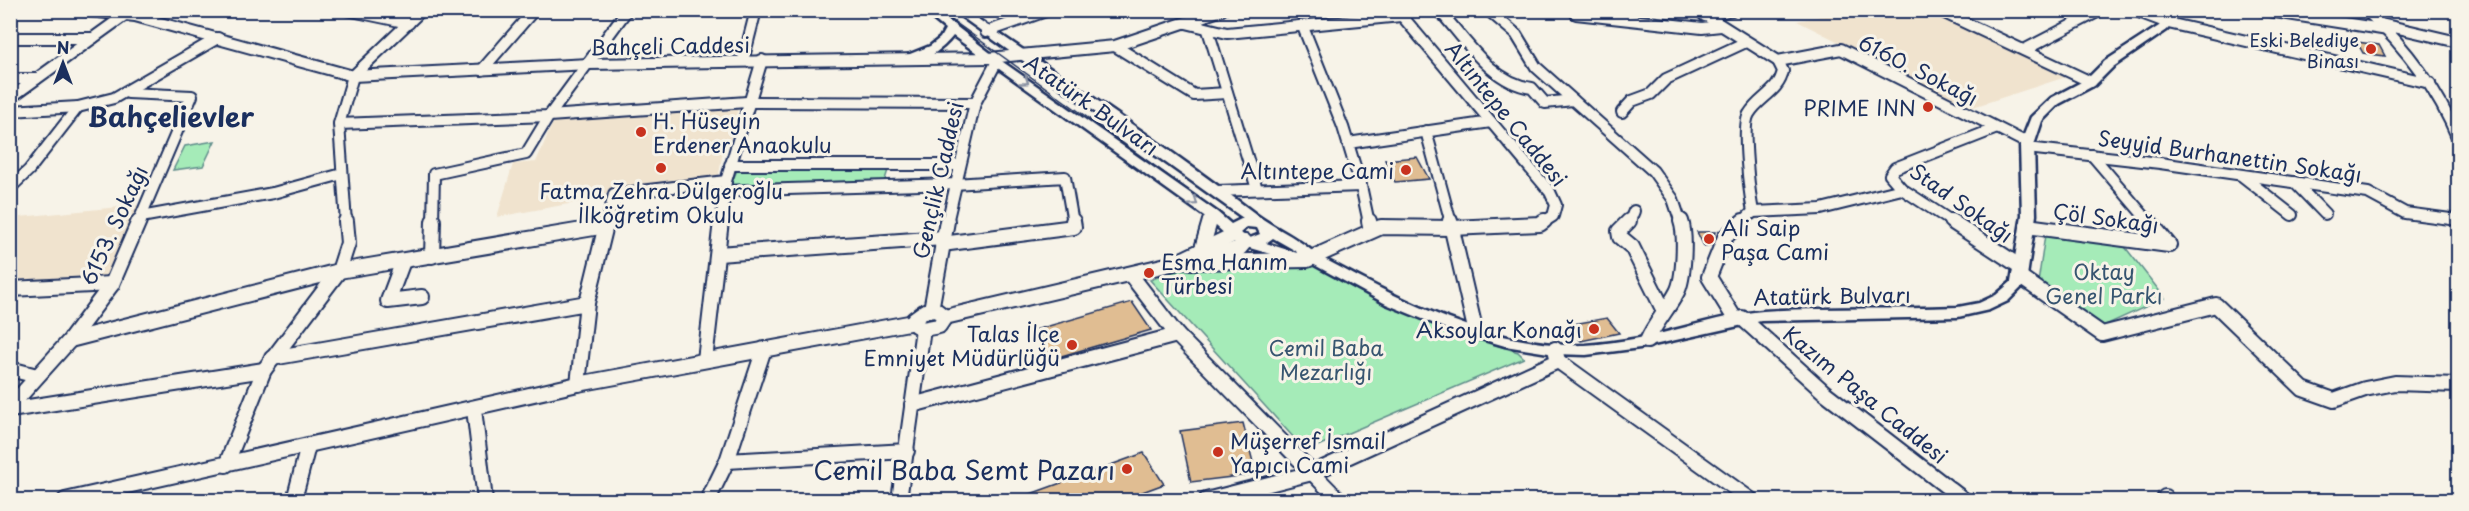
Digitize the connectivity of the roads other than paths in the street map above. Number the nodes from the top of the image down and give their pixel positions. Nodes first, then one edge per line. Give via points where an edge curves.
1 (80, 10) edge
2 (145, 10) edge
3 (347, 10) edge
4 (422, 10) edge
5 (534, 10) edge
6 (627, 10) edge
7 (756, 10) edge
8 (927, 10) edge
9 (957, 10) edge
10 (1049, 10) edge
11 (1222, 10) edge
12 (1439, 10) edge
13 (1488, 10) edge
14 (1732, 10) edge
15 (2101, 10) edge
16 (2133, 10) edge
17 (2179, 10) edge
18 (2262, 10) edge
19 (2366, 10) edge
20 (1945, 11) edge
21 (1399, 13) edge
22 (1701, 13) edge
23 (1576, 14) dead end
24 (130, 16) junction
25 (409, 23) junction
26 (1186, 23) junction
27 (2168, 23) junction
28 (1721, 26) junction
29 (1303, 27) junction
30 (2385, 27) junction
31 (951, 28) junction
32 (1208, 30) junction
33 (986, 32) junction
34 (10, 38) edge
35 (93, 38) junction
36 (219, 38) junction
37 (1746, 42) junction
38 (2458, 42) edge
39 (1115, 46) junction
40 (2024, 50) junction
41 (1020, 54) junction
42 (909, 59) junction
43 (762, 60) junction
44 (743, 61) junction
45 (992, 61) junction
46 (1778, 61) junction
47 (589, 64) junction
48 (482, 70) junction
49 (353, 76) junction
50 (10, 79) edge
51 (36, 79) junction
52 (2091, 82) junction
53 (2430, 83) junction
54 (128, 93) junction
55 (1227, 93) junction
56 (10, 98) edge
57 (1573, 100) junction
58 (747, 102) junction
59 (975, 103) junction
60 (78, 107) junction
61 (10, 111) edge
62 (1622, 112) dead end
63 (549, 116) junction
64 (1491, 122) junction
65 (339, 124) junction
66 (1997, 128) junction
67 (1426, 131) junction
68 (2458, 139) edge
69 (1348, 143) junction
70 (2027, 145) junction
71 (2092, 155) junction
72 (730, 165) junction
73 (959, 165) junction
74 (342, 174) junction
75 (2240, 174) junction
76 (2294, 182) junction
77 (954, 184) junction
78 (725, 186) junction
79 (1361, 186) junction
80 (10, 188) edge
81 (1257, 189) junction
82 (1902, 189) junction
83 (1217, 191) junction
84 (1634, 211) dead end
85 (1753, 212) junction
86 (2325, 214) dead end
87 (1212, 215) junction
88 (2292, 215) dead end
89 (141, 217) junction
90 (2458, 220) edge
91 (606, 226) junction
92 (1263, 226) junction
93 (2027, 226) junction
94 (1452, 228) junction
95 (1371, 230) junction
96 (1240, 238) junction
97 (943, 241) junction
98 (1201, 252) junction
99 (718, 254) junction
100 (432, 256) junction
101 (1312, 258) junction
102 (403, 261) junction
103 (1191, 262) junction
104 (1175, 263) junction
105 (339, 271) junction
106 (2020, 272) junction
107 (1130, 274) junction
108 (112, 284) junction
109 (10, 289) edge
110 (422, 297) dead end
111 (587, 303) junction
112 (931, 310) junction
113 (1664, 311) junction
114 (945, 317) junction
115 (1739, 319) junction
116 (918, 326) junction
117 (1476, 333) junction
118 (1177, 335) junction
119 (70, 340) junction
120 (1647, 341) junction
121 (764, 349) junction
122 (1557, 355) junction
123 (705, 360) junction
124 (268, 364) junction
125 (10, 369) edge
126 (38, 376) junction
127 (578, 384) junction
128 (2458, 385) edge
129 (912, 405) junction
130 (10, 409) edge
131 (474, 409) junction
132 (308, 446) junction
133 (907, 451) junction
134 (727, 461) junction
135 (226, 465) junction
136 (1312, 472) junction
137 (73, 500) edge
138 (294, 501) edge
139 (485, 501) edge
140 (708, 501) edge
141 (899, 501) edge
142 (1206, 501) edge
143 (1339, 501) edge
144 (1750, 501) edge
145 (1964, 501) edge

1 - 24 street, Bahçeli Caddesi
2 - 24 street
3 - 25 street
4 - 25 street
5 - 48 street
6 - 47 street
7 - 44 street
8 - 31 main road, Atatürk Bulvarı
9 - 33 main road, Atatürk Bulvarı
10 - 33 street
11 - 26 street, Bahçeli Caddesi
12 - 57 street via 1490,68 1515,86 1532,88 1545,103
13 - 57 street via 1516,34 1536,67
14 - 22 street
15 - 40 street
16 - 27 street
17 - 27 main road
18 - 30 street
19 - 30 street
20 - 40 street
20 - 52 street
21 - 29 street
21 - 64 street, Altıntepe Caddesi
22 - 28 street
23 - 28 street via 1702,28
24 - 35 street
24 - 36 street, Bahçeli Caddesi
25 - 49 street
26 - 32 street
26 - 39 street, Bahçeli Caddesi
27 - 52 main road via 2109,64
27 - 53 street
28 - 37 street
29 - 32 street via 1227,33
29 - 69 street
30 - 38 street
30 - 53 street
31 - 42 main road via 939,45
31 - 45 main road, Atatürk Bulvarı
32 - 55 street
33 - 41 main road, Atatürk Bulvarı
34 - 35 street
35 - 51 street
36 - 49 street, Bahçeli Caddesi
36 - 54 street
37 - 46 street
37 - 62 street via 1666,79
39 - 41 street, Bahçeli Caddesi
39 - 55 street via 1194,95
40 - 52 street
41 - 45 street, Bahçeli Caddesi
41 - 83 main road, Atatürk Bulvarı
42 - 43 street, Bahçeli Caddesi
42 - 45 street, Bahçeli Caddesi
43 - 44 street, Bahçeli Caddesi
43 - 58 street
44 - 47 street, Bahçeli Caddesi
45 - 59 street, Gençlik Caddesi
45 -> 87 main road, Atatürk Bulvarı
46 - 66 street, 6160. Sokağı via 1841,49
46 - 85 street via 1783,71 1780,84 1752,111 1744,127
47 - 48 street, Bahçeli Caddesi
47 - 63 street
48 - 49 street, Bahçeli Caddesi
49 - 65 street
50 - 51 street
51 - 56 street
52 - 70 main road via 2048,107 2036,120
53 - 68 street
54 - 60 street
54 - 89 street, 6153. Sokağı via 192,96
55 - 81 street
57 - 113 street via 1653,171 1677,208 1684,237 1682,273 1678,291
58 - 59 street
58 - 63 street
58 - 72 street
59 - 73 street, Gençlik Caddesi
60 - 61 street
60 - 80 street
63 - 65 street
63 - 100 street via 526,154 434,174
64 - 67 street
64 - 94 street, Altıntepe Caddesi via 1550,192 1555,213 1540,224
65 - 74 street
66 - 70 street, 6160. Sokağı
66 - 82 street, Stad Sokağı via 1892,169 1890,175
67 - 69 street
67 - 94 street
69 - 79 street
70 - 71 street, Seyyid Burhanettin Sokağı
70 - 93 main road
71 - 75 street, Seyyid Burhanettin Sokağı
71 - 93 street, Çöl Sokağı via 2169,245
72 - 73 street
72 - 78 street
73 - 77 street, Gençlik Caddesi
74 - 89 street via 282,191
74 - 105 street via 348,243
75 - 76 street, Seyyid Burhanettin Sokağı
75 - 88 street
76 - 86 street
76 - 90 street, Seyyid Burhanettin Sokağı via 2368,193 2405,213
77 - 78 street
77 - 97 street, Gençlik Caddesi
77 - 97 street via 1065,177 1074,227
78 - 91 street via 614,194
78 - 99 street
79 - 81 street
79 - 95 street
81 - 83 street
82 - 85 street via 1821,210
82 - 106 street, Stad Sokağı
83 - 92 main road, Atatürk Bulvarı
84 - 113 street via 1619,231 1620,237 1632,247
85 - 115 street, Kazım Paşa Caddesi via 1725,237 1709,278
87 - 96 main road, Atatürk Bulvarı
87 - 98 street
89 - 108 street, 6153. Sokağı
91 - 100 street
91 - 111 street
92 - 96 main road via 1265,238
92 - 96 main road via 1241,223
92 - 101 main road, Atatürk Bulvarı
93 - 106 main road
94 - 95 street, Altıntepe Caddesi
94 - 117 street
95 - 101 street, Altıntepe Caddesi
96 - 98 street
96 - 101 main road, Atatürk Bulvarı via 1296,257
96 - 103 street via 1240,248
97 - 99 street
97 - 112 street, Gençlik Caddesi
98 - 104 street
99 - 123 street
100 - 102 street
101 - 103 street, Altıntepe Caddesi via 1295,262
101 - 117 main road, Atatürk Bulvarı via 1392,301
102 - 105 street
102 - 110 street via 388,301
103 - 104 street
104 - 107 street
105 - 119 street
105 - 124 street
106 - 115 main road, Atatürk Bulvarı via 2014,288 2002,298 1965,311
106 - 128 street, Stad Sokağı via 2102,334 2216,305 2303,389 2320,397 2340,399 2365,388 2395,384
107 - 114 street
107 - 118 street
108 - 109 street
108 - 119 street, 6153. Sokağı
111 - 124 street
111 - 127 street
112 - 114 street via 941,311
112 - 116 street via 920,313
113 - 120 street
114 - 116 street via 939,326
115 - 120 main road, Atatürk Bulvarı
115 - 145 street, Kazım Paşa Caddesi via 1824,392
116 - 121 street
116 - 129 street
117 - 122 main road, Atatürk Bulvarı
118 - 129 street
118 - 136 street
119 - 126 street, 6153. Sokağı
120 - 122 main road, Atatürk Bulvarı
121 - 123 street
121 - 134 street
122 - 136 street
122 - 144 street
123 - 127 street
124 - 130 street
124 - 135 street
125 - 126 street
126 - 130 street, 6153. Sokağı
127 - 131 street
129 - 133 street
131 - 132 street
131 - 139 street
132 - 135 street
132 - 138 street
133 - 134 street
133 - 141 street
134 - 140 street
135 - 137 street
136 - 142 street
136 - 143 street

